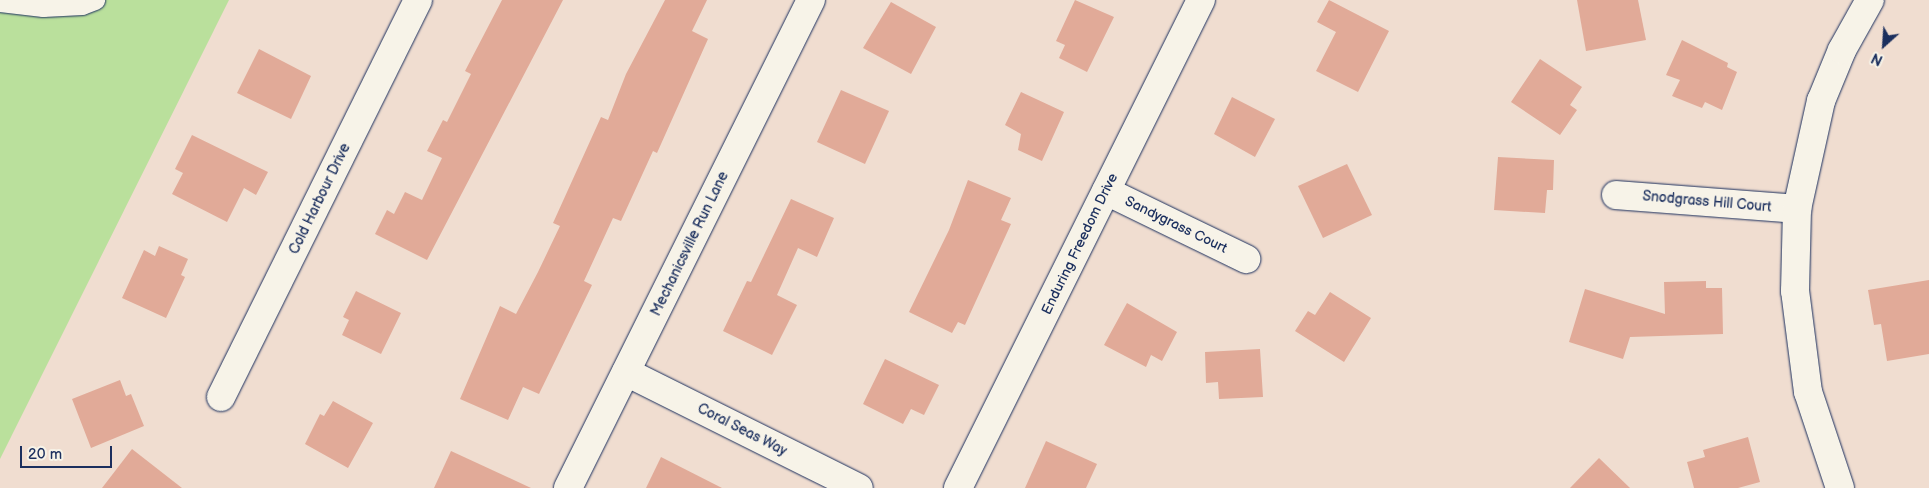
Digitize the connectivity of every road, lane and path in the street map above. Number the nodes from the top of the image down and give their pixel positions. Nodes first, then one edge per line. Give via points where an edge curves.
1 (95, 0) edge
2 (418, 0) edge
3 (811, 0) edge
4 (1201, 0) edge
5 (1870, 0) edge
6 (0, 2) edge
7 (1106, 191) junction
8 (1616, 195) dead end
9 (1797, 209) junction
10 (1246, 259) dead end
11 (626, 372) junction
12 (221, 397) dead end
13 (568, 488) edge
14 (859, 488) edge
15 (958, 488) edge
16 (1840, 488) edge

1 - 6 lane via 82,5 43,7
2 - 12 street, Cold Harbour Drive
3 - 11 street, Mechanicsville Run Lane
4 - 7 street, Enduring Freedom Drive
5 - 9 street via 1842,50 1821,101
7 - 10 street, Sandygrass Court
7 - 15 street, Enduring Freedom Drive
8 - 9 street, Snodgrass Hill Court
9 - 16 street via 1795,291 1808,392
11 - 13 street, Mechanicsville Run Lane
11 - 14 street, Coral Seas Way

